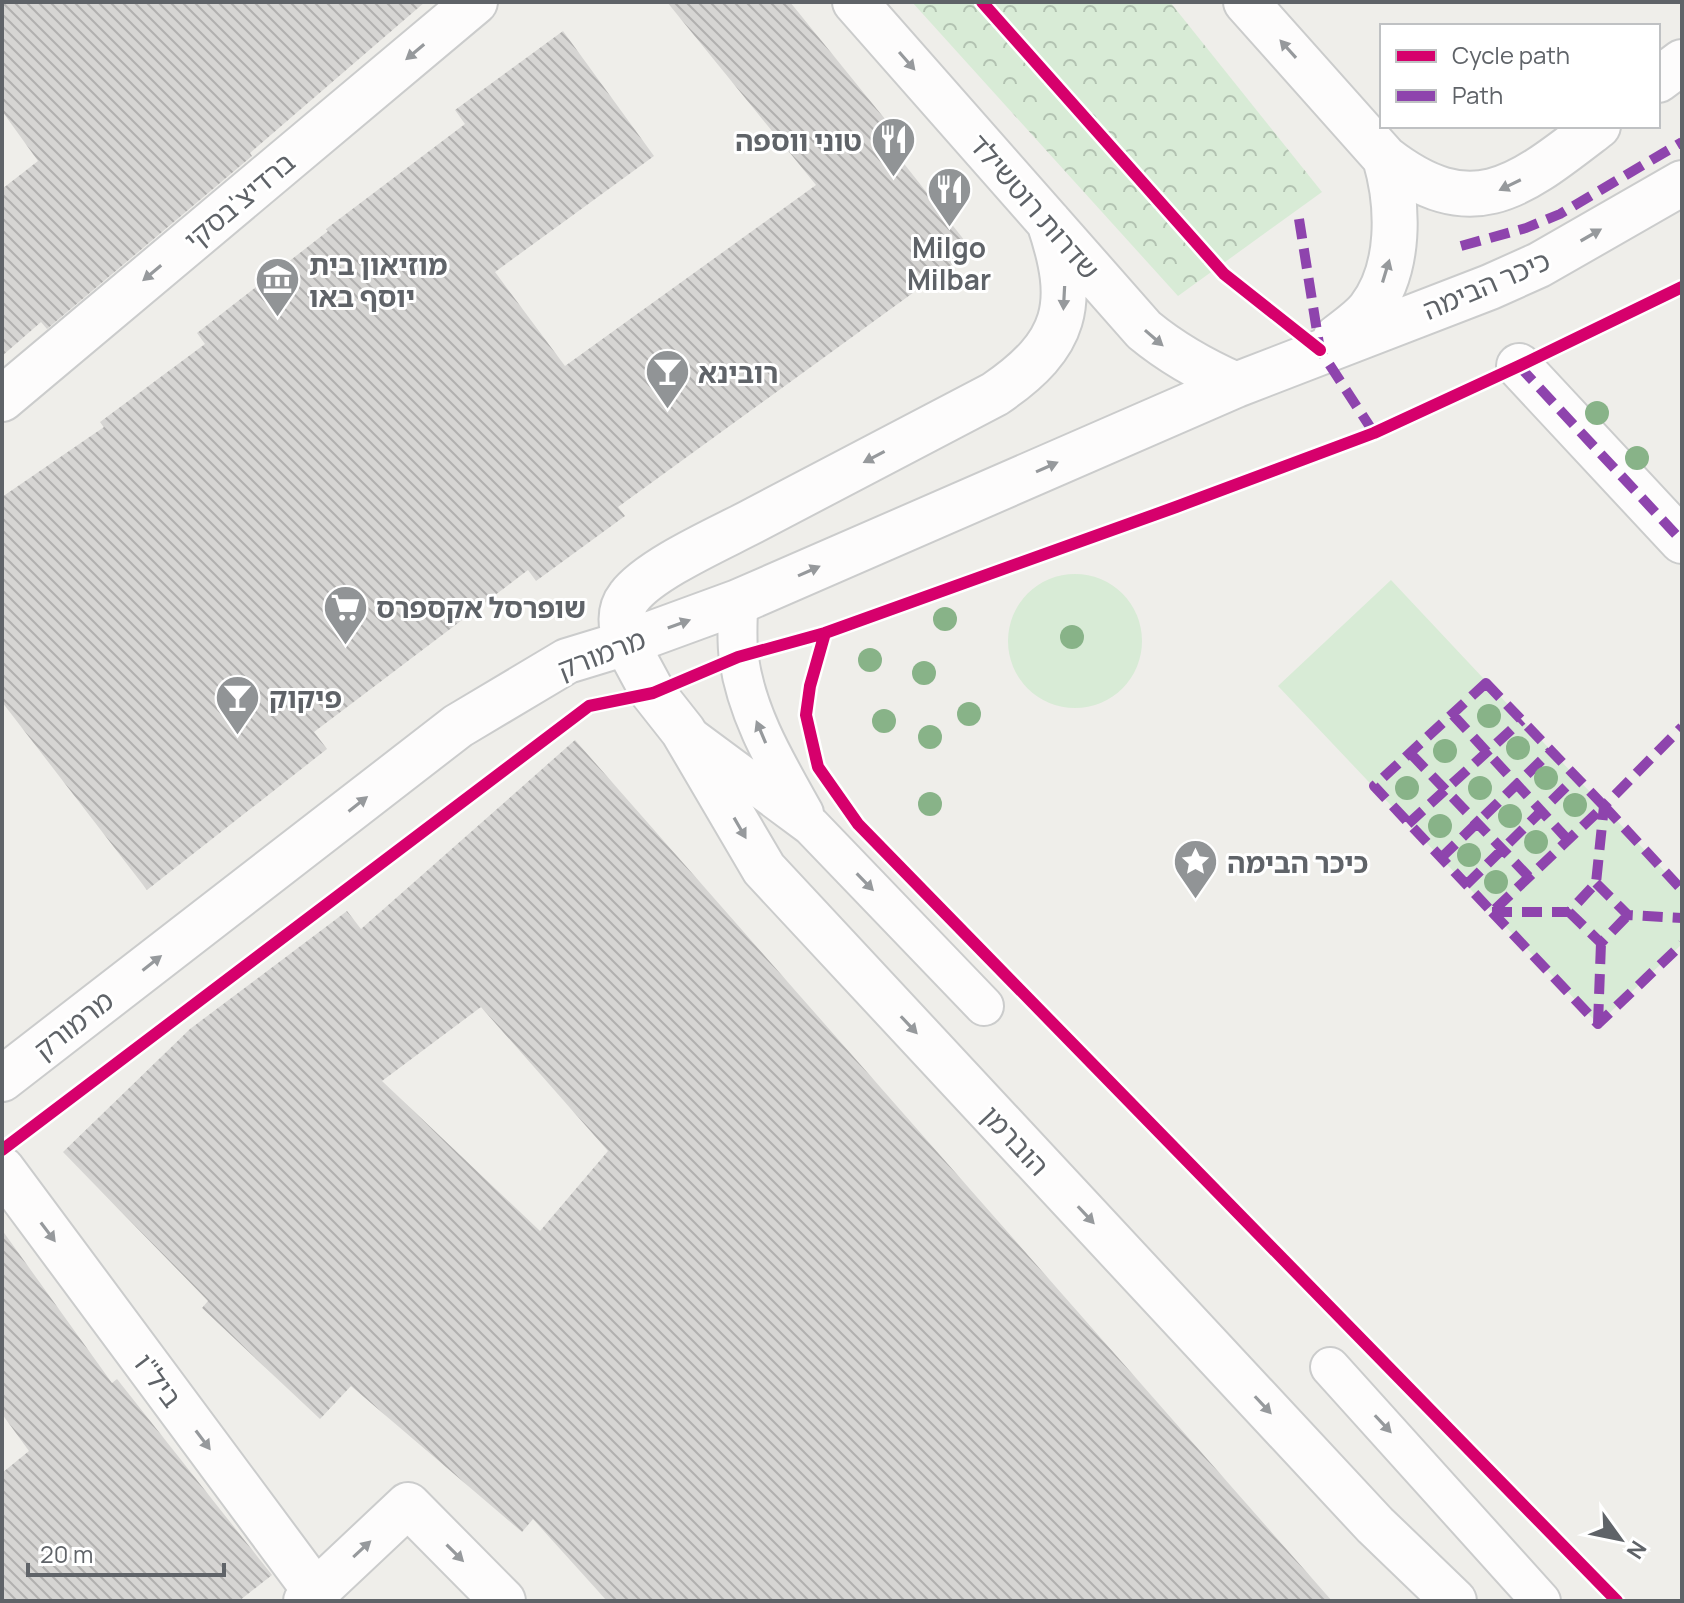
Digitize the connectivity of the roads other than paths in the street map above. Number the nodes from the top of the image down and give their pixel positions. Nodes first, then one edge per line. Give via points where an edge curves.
1 (475, 2) edge
2 (855, 2) edge
3 (1246, 2) edge
4 (1682, 62) edge
5 (1660, 78) edge
6 (1595, 128) edge
7 (1385, 158) junction
8 (1682, 183) edge
9 (1049, 222) junction
10 (1320, 350) junction
11 (1519, 366) dead end
12 (1236, 385) junction
13 (2, 399) edge
14 (1682, 541) edge
15 (738, 602) junction
16 (626, 643) junction
17 (683, 731) junction
18 (811, 826) junction
19 (984, 1006) dead end
20 (2, 1079) edge
21 (2, 1169) edge
22 (1330, 1367) dead end
23 (311, 1596) edge
24 (503, 1601) edge
25 (1454, 1601) edge
26 (1541, 1601) edge

1 -> 13 street, ברדיצ'בסקי
2 -> 9 street, שדרות רוטשילד
7 -> 3 street
4 - 5 street
6 -> 7 street via 1536,172 1496,192 1436,189
10 -> 7 street via 1369,310 1384,278 1395,224
10 -> 8 street, כיכר הבימה via 1539,265
9 -> 12 street, שדרות רוטשילד via 1144,330 1195,367
9 -> 16 street via 1063,271 1064,311 1049,344 1019,378 657,574 630,595 623,608
10 - 12 street, כיכר הבימה
11 - 14 street
15 -> 12 street, מרמורק
16 -> 15 street, מרמורק
18 -> 15 lane via 764,742 747,699 738,657
16 - 17 street, הוברמן via 653,693
20 -> 16 street, מרמורק via 458,726 567,661
17 - 18 lane
17 -> 25 street, הוברמן via 764,869 1364,1513
18 -> 19 lane
21 -> 23 street, ביל"ו
22 -> 26 lane
23 -> 24 street via 408,1505

